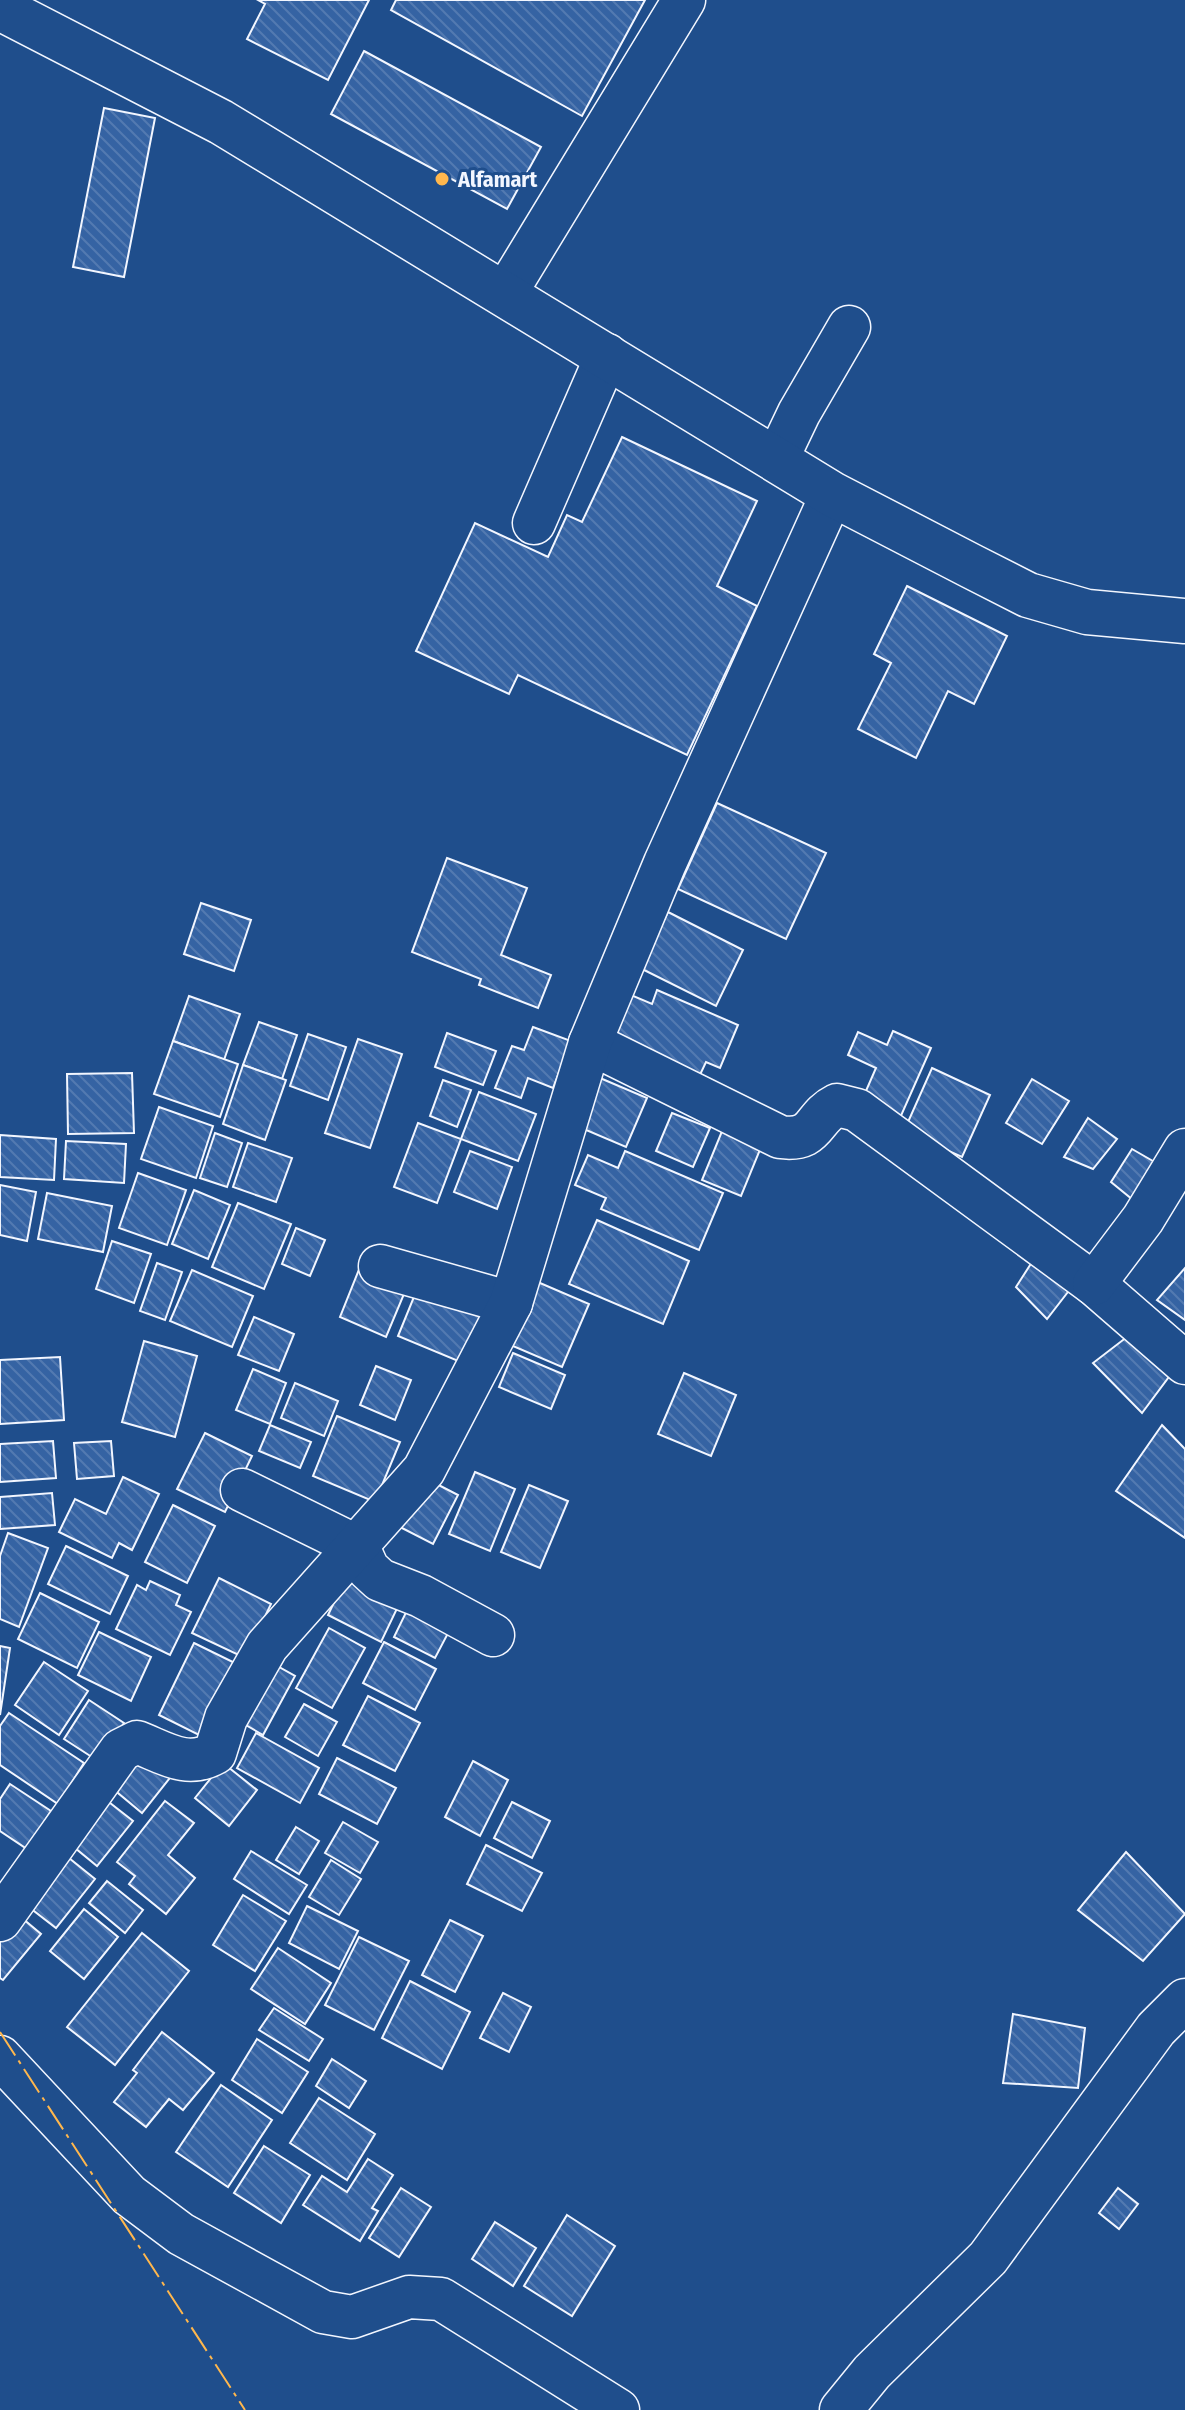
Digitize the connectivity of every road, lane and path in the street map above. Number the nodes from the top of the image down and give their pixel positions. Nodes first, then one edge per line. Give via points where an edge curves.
1 (684, 0) edge
2 (0, 8) edge
3 (505, 294) junction
4 (849, 327) dead end
5 (607, 355) junction
6 (777, 459) junction
7 (832, 494) junction
8 (534, 523) dead end
9 (1185, 621) edge
10 (590, 1043) junction
11 (1185, 1150) edge
12 (380, 1266) dead end
13 (1094, 1284) junction
14 (511, 1303) junction
15 (1185, 1363) edge
16 (242, 1490) dead end
17 (358, 1547) junction
18 (493, 1635) dead end
19 (0, 1920) edge
20 (1185, 2000) edge
21 (0, 2057) edge
22 (618, 2410) edge
23 (841, 2410) edge

1 - 3 street
2 - 3 main road via 221,122
3 - 5 main road
4 - 6 street
5 - 6 main road
5 - 8 street
6 - 7 main road
7 - 9 main road via 1028,595 1087,612
7 - 10 street
10 - 13 street via 780,1137 809,1134 837,1105 857,1110
10 - 14 street
11 - 13 street via 1143,1219
12 - 14 street
13 - 15 street
14 - 17 street via 424,1470
16 - 17 street
17 - 18 street via 380,1580
17 - 19 street via 267,1646 226,1718 215,1753 189,1762 137,1742 121,1750
20 - 23 street via 1156,2029 988,2258 872,2372
21 - 22 street via 129,2195 181,2234 323,2312 352,2317 409,2297 441,2299

